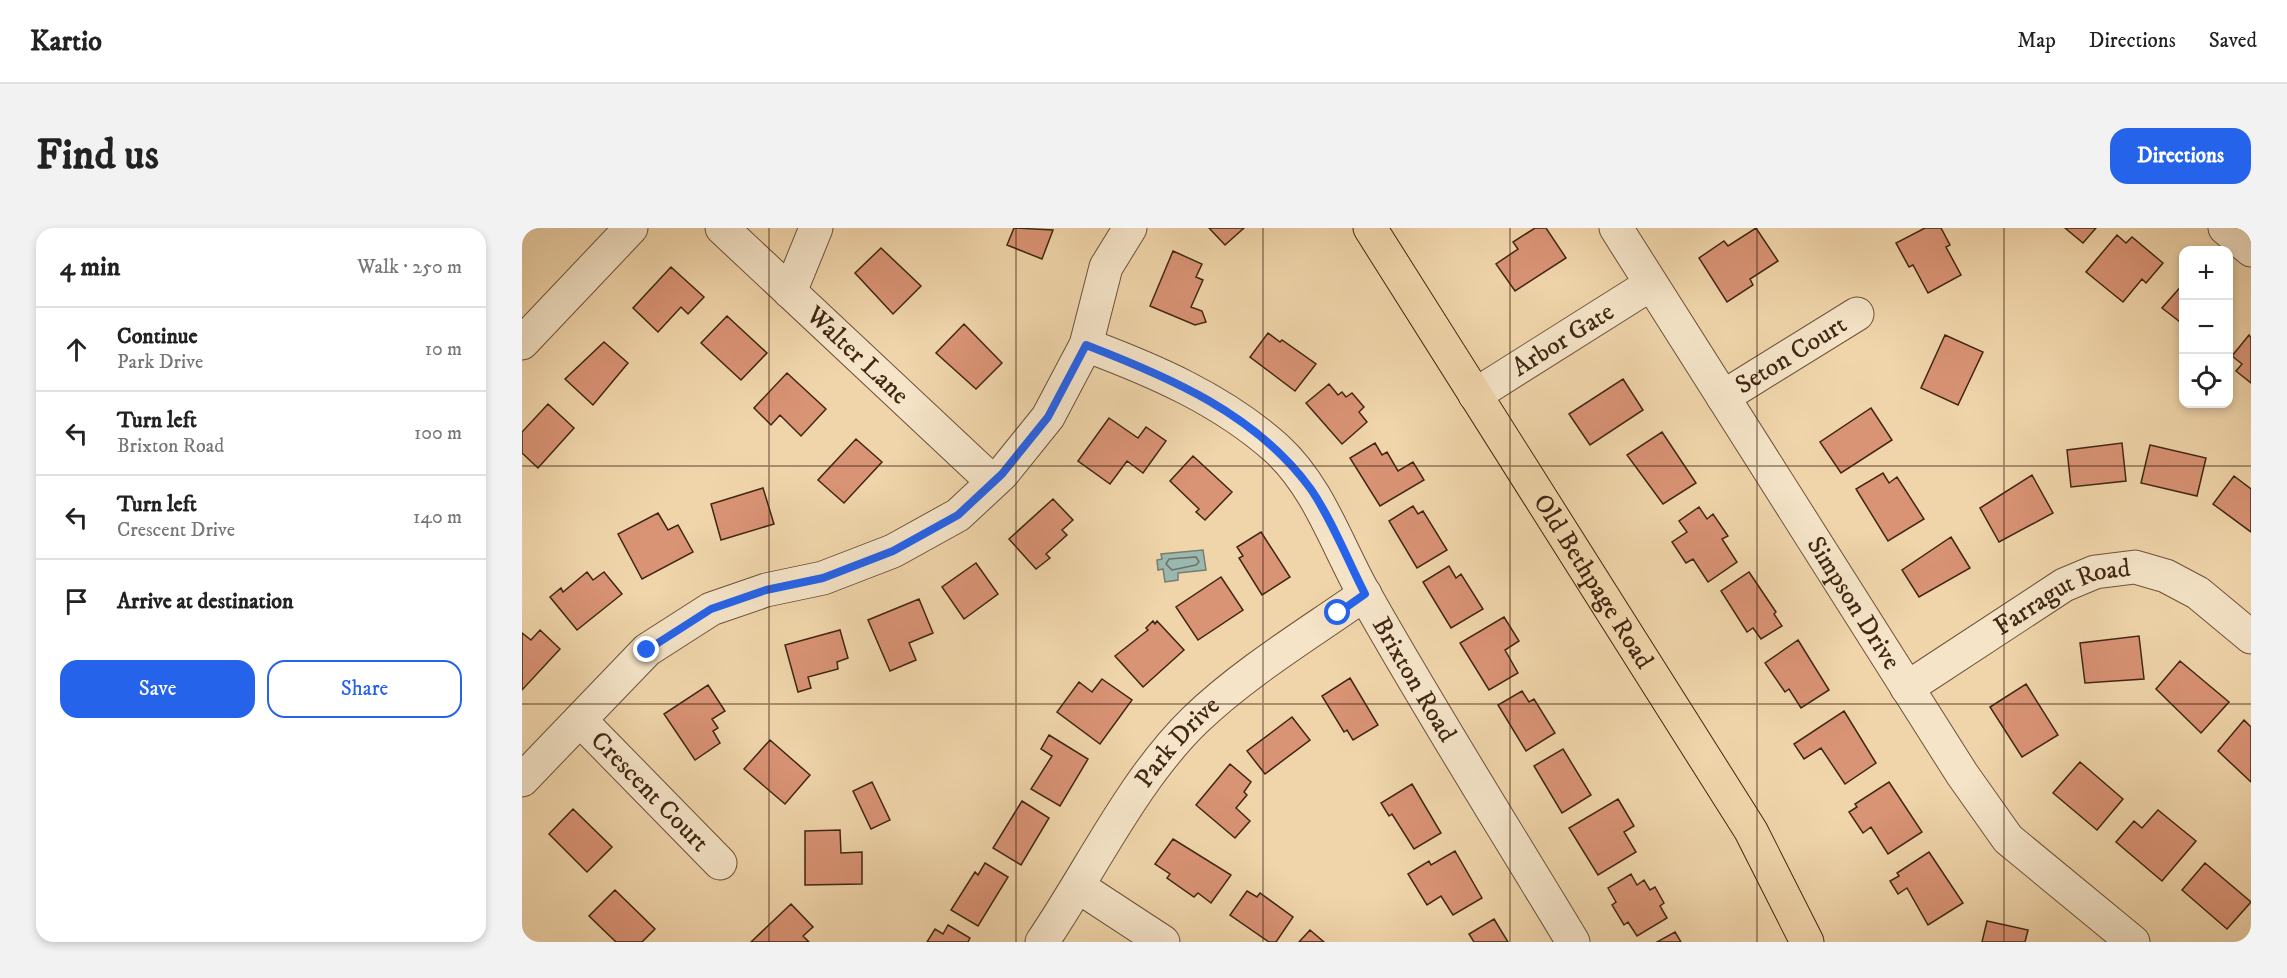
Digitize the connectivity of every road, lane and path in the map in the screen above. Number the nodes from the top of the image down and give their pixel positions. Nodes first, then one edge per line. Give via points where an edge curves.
1 (631, 228) edge
2 (722, 228) edge
3 (816, 228) edge
4 (1130, 228) edge
5 (1370, 228) edge
6 (1616, 228) edge
7 (2225, 228) edge
8 (2251, 250) edge
9 (1651, 284) junction
10 (790, 292) junction
11 (1857, 314) dead end
12 (522, 343) edge
13 (1086, 345) junction
14 (1475, 395) junction
15 (1723, 397) junction
16 (993, 482) junction
17 (1365, 594) junction
18 (2251, 638) edge
19 (1907, 688) junction
20 (580, 720) junction
21 (522, 780) edge
22 (720, 863) dead end
23 (1079, 887) junction
24 (2129, 941) edge
25 (1042, 942) edge
26 (1163, 942) edge
27 (1573, 942) edge
28 (1807, 942) edge

1 - 12 street
2 - 10 street, Walter Lane
3 - 10 street
4 - 13 street via 1106,267
5 - 14 main road, Old Bethpage Road
6 - 9 street, Simpson Drive
7 - 8 street
9 - 14 street, Arbor Gate
9 - 15 street, Simpson Drive
10 - 16 street, Walter Lane
11 - 15 street, Seton Court
13 - 16 street via 1048,417
13 - 17 street, Brixton Road via 1154,371 1219,406 1276,449 1311,490
14 - 28 main road, Old Bethpage Road via 1751,831
15 - 19 street, Simpson Drive
16 - 20 street via 958,515 893,551 823,578 766,590 711,609 647,650
17 - 23 street, Park Drive via 1254,672 1196,720 1117,821
17 - 27 street, Brixton Road
18 - 19 street, Farragut Road via 2198,593 2166,576 2134,567 2095,572 2064,585
19 - 24 street, Simpson Drive via 2008,839
20 - 21 street
20 - 22 street, Crescent Court
23 - 25 street, Park Drive
23 - 26 street

